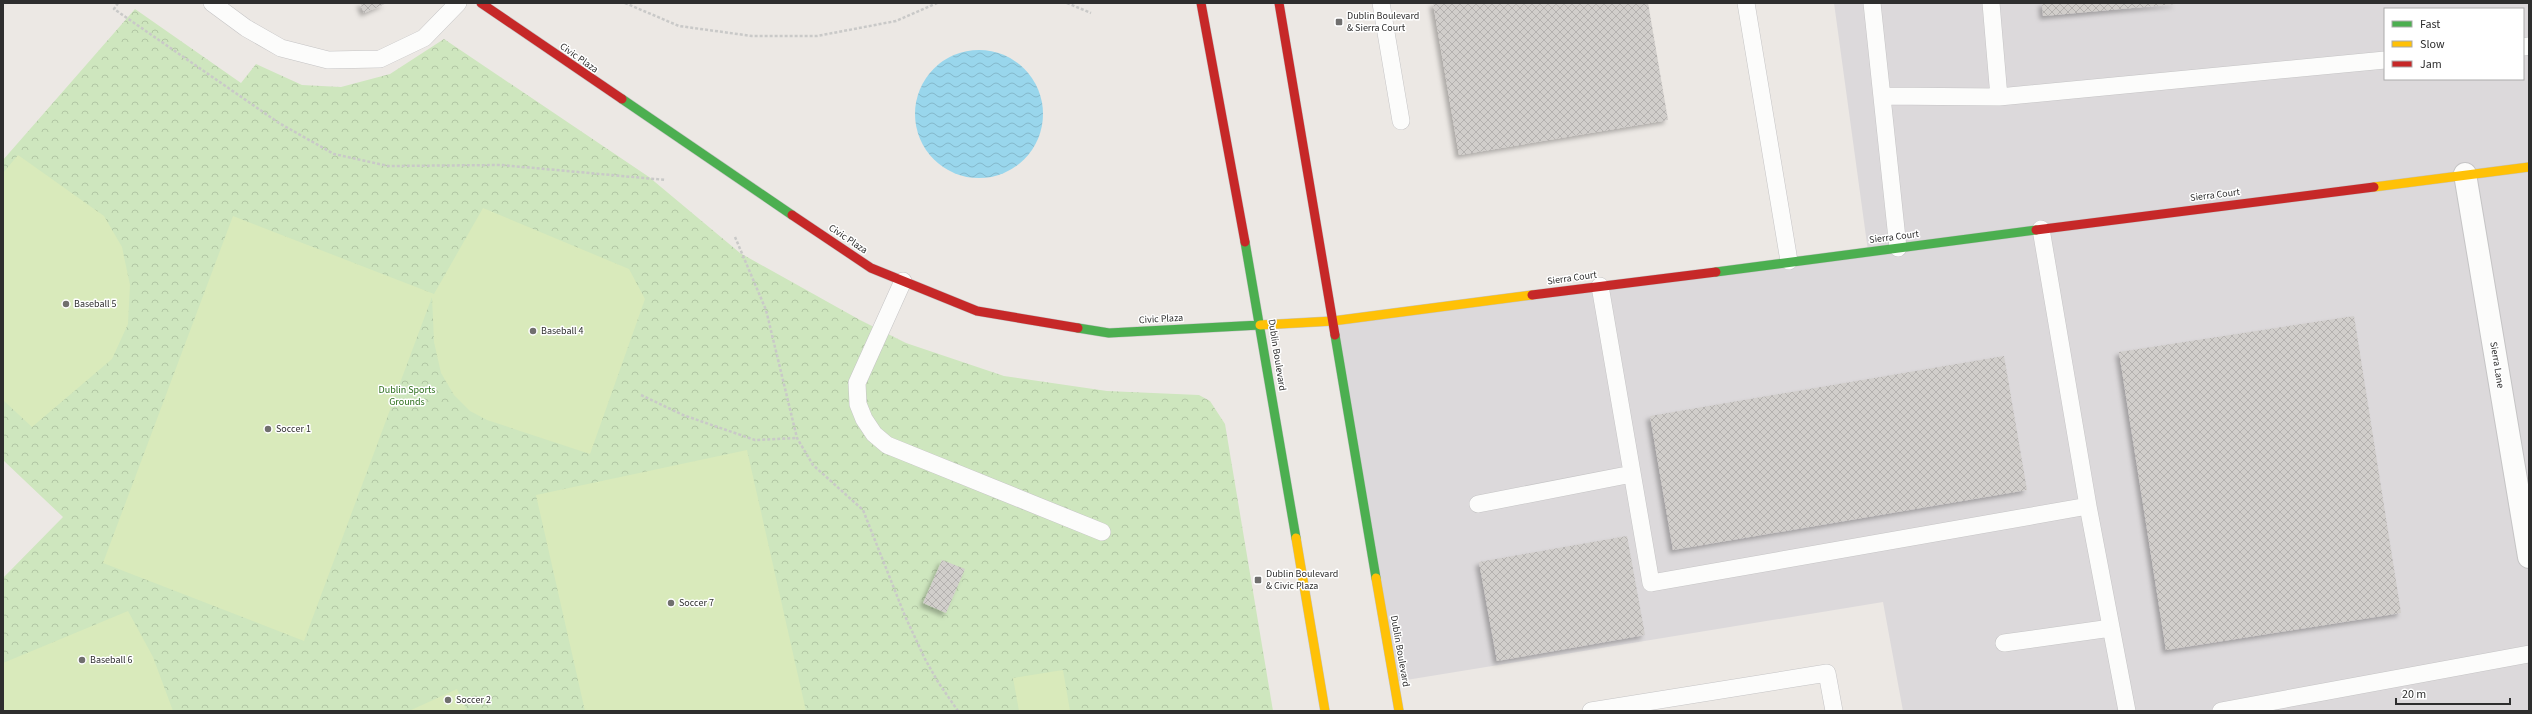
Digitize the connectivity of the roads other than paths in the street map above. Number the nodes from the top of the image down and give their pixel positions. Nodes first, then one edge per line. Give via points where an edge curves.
1 (212, 3) edge
2 (458, 3) edge
3 (481, 3) edge
4 (1201, 3) edge
5 (1279, 3) edge
6 (1381, 3) edge
7 (1746, 3) edge
8 (1872, 3) edge
9 (1991, 3) edge
10 (2384, 60) edge
11 (1882, 96) junction
12 (2000, 96) junction
13 (1401, 121) dead end
14 (2529, 167) edge
15 (2466, 174) junction
16 (2041, 229) junction
17 (1898, 248) junction
18 (1789, 261) junction
19 (903, 281) junction
20 (1600, 286) junction
21 (1333, 321) junction
22 (1261, 325) junction
23 (1632, 474) junction
24 (1478, 504) dead end
25 (2088, 506) junction
26 (1102, 532) dead end
27 (2529, 556) edge
28 (2111, 628) junction
29 (2004, 643) dead end
30 (2529, 654) edge
31 (1325, 711) edge
32 (1399, 711) edge
33 (1591, 711) edge
34 (1834, 711) edge
35 (2127, 711) edge
36 (2221, 711) edge

1 - 2 lane via 246,28 281,48 328,60 380,59 424,38
3 - 19 street, Civic Plaza via 871,268
4 - 22 street, Dublin Boulevard
5 - 21 street, Dublin Boulevard
6 - 13 lane
7 - 18 lane
8 - 11 lane
9 - 12 lane
10 - 12 lane
11 - 12 lane
11 - 17 lane
14 - 15 street, Sierra Court
15 - 16 street, Sierra Court
15 - 27 street, Sierra Lane
16 - 17 street, Sierra Court
16 - 25 lane
17 - 18 street, Sierra Court
18 - 20 street, Sierra Court
19 - 22 street, Civic Plaza via 977,311 1109,333
19 - 26 lane via 858,383 858,404 874,434 887,445
20 - 21 street, Sierra Court
20 - 23 lane
21 - 22 street, Sierra Court
21 - 32 street, Dublin Boulevard
22 - 31 street, Dublin Boulevard
23 - 24 lane
23 - 25 lane via 1651,583
25 - 28 lane
28 - 29 lane
28 - 35 lane
30 - 36 lane
33 - 34 lane via 1827,672

